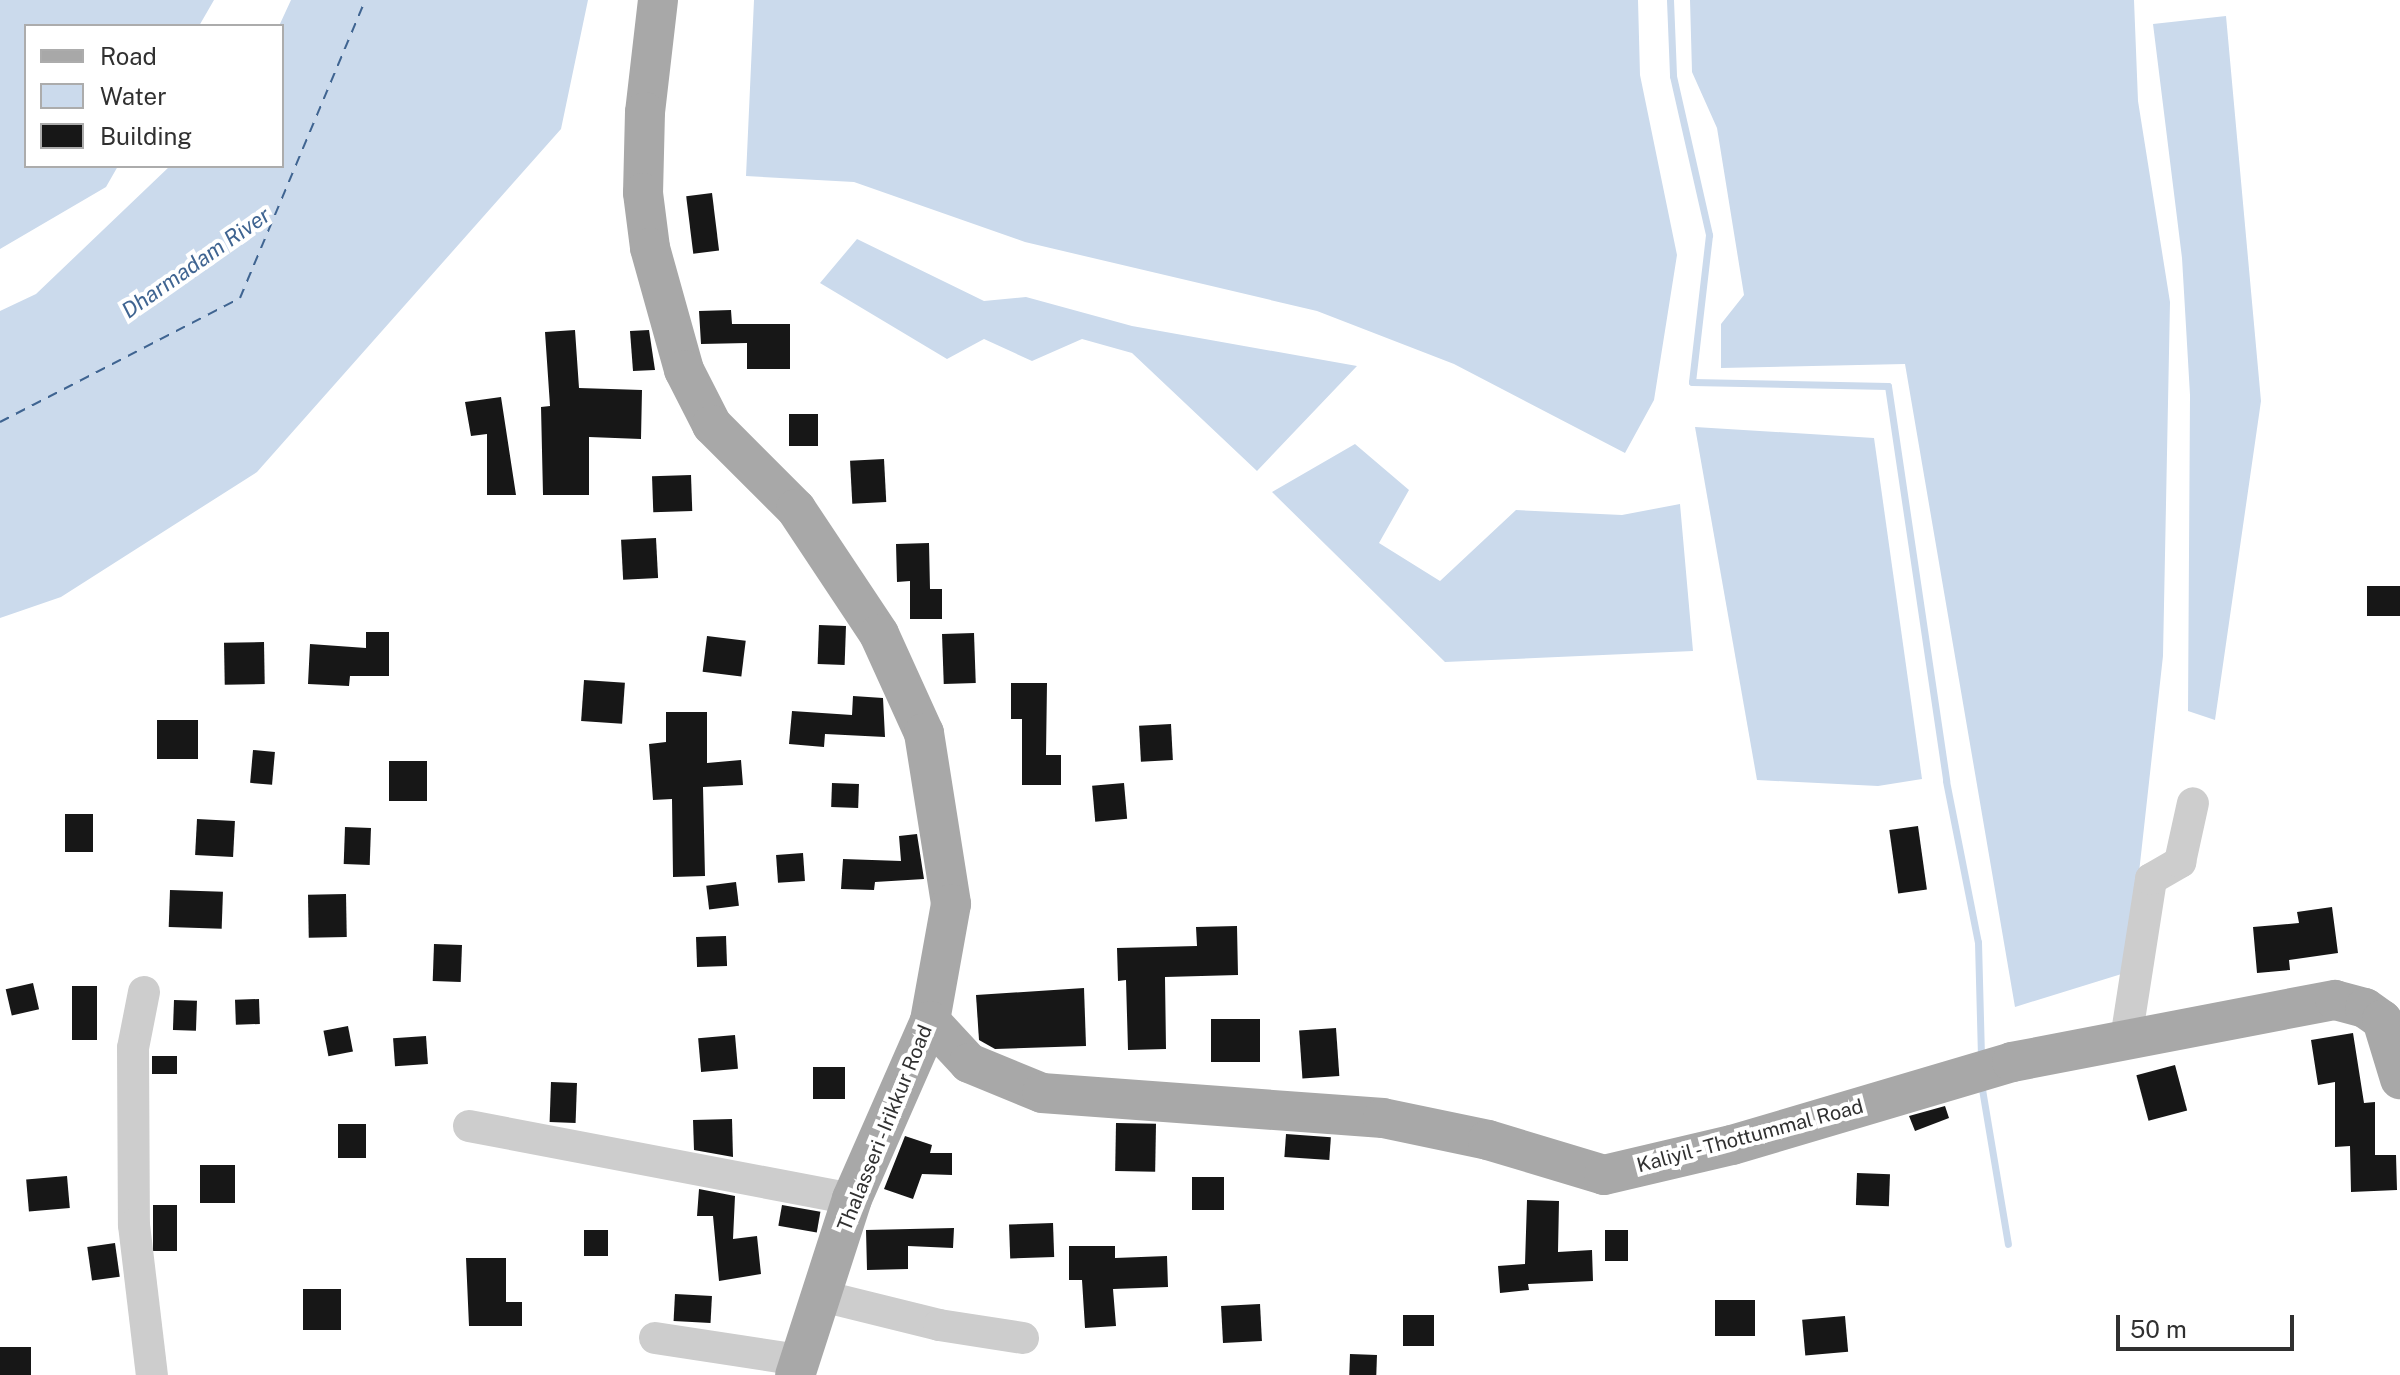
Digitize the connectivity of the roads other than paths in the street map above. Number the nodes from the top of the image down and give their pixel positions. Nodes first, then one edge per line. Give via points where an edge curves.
1 (658, 0) edge
2 (2193, 803) dead end
3 (144, 992) dead end
4 (930, 1021) junction
5 (2126, 1039) junction
6 (2400, 1079) edge
7 (469, 1126) dead end
8 (852, 1199) junction
9 (822, 1296) junction
10 (655, 1338) dead end
11 (1023, 1338) dead end
12 (797, 1368) edge
13 (152, 1375) edge

1 - 4 main road, Thalasseri - Irikkur Road via 645,112 643,193 661,296 684,370 712,425 796,509 829,553 879,634 924,733 951,904
2 - 5 street via 2180,862 2151,879
3 - 13 street via 133,1048 134,1225
4 - 5 main road, Kaliyil - Thottummal Road via 969,1063 1042,1093 1383,1118 1488,1140 1604,1175 1732,1145 1961,1074
4 - 8 main road, Thalasseri - Irikkur Road
5 - 6 main road, Kaliyil - Thottummal Road via 2335,1000 2365,1008 2382,1020
7 - 8 street
8 - 9 main road, Thalasseri - Irikkur Road
9 - 11 street via 939,1325
9 - 12 main road, Thalasseri - Irikkur Road
10 - 12 street

